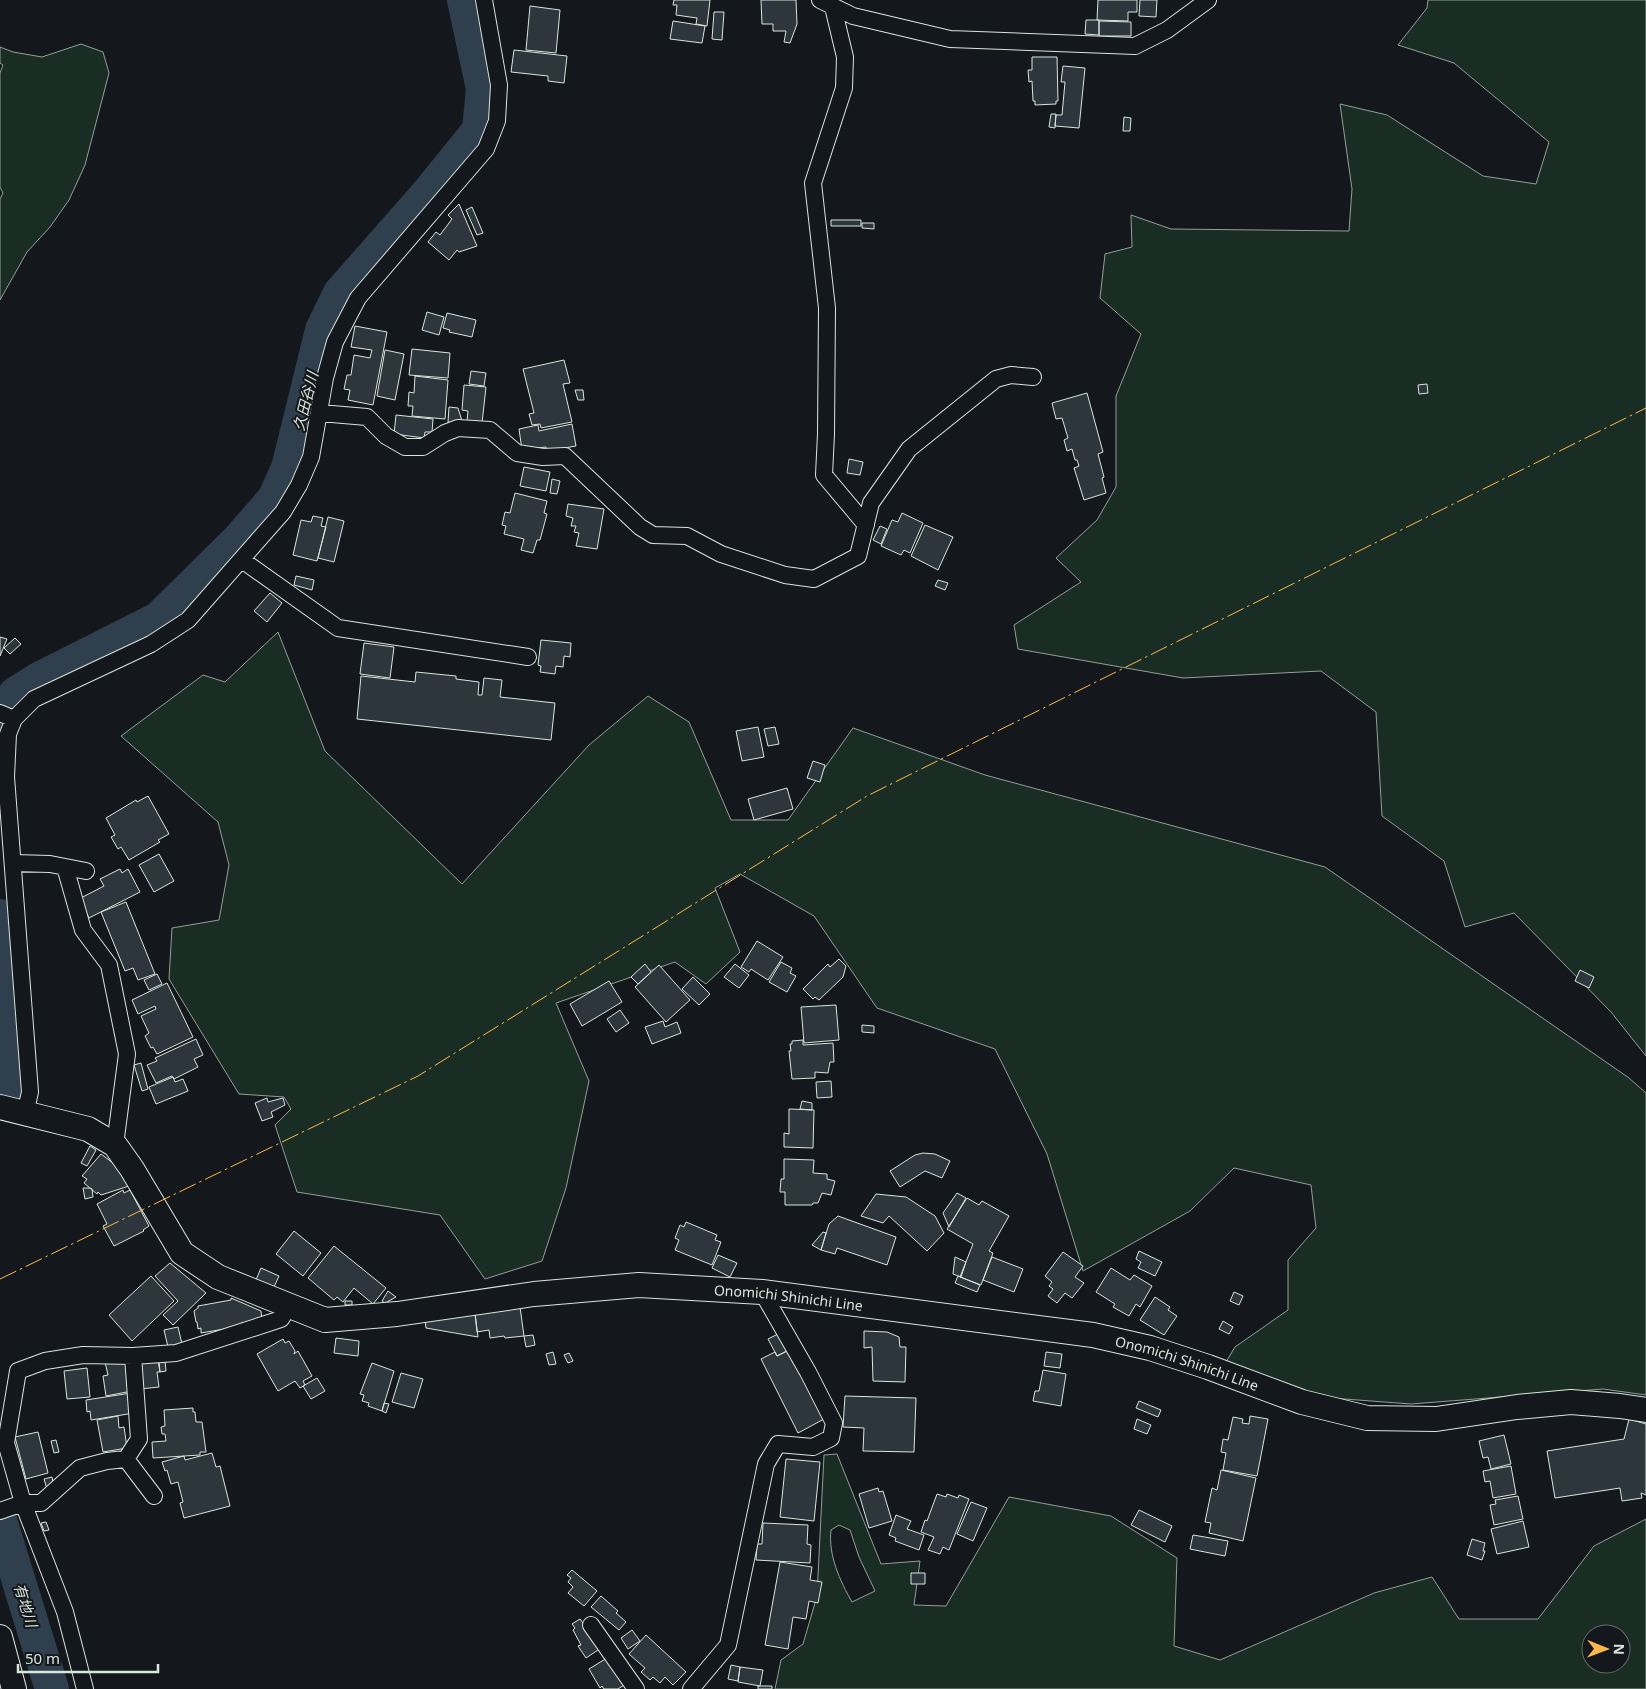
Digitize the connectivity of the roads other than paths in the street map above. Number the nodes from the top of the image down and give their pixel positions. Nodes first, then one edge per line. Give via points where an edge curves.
1 (484, 0) edge
2 (1208, 0) edge
3 (826, 4) edge
4 (1033, 377) dead end
5 (320, 413) junction
6 (866, 525) junction
7 (242, 560) junction
8 (528, 657) dead end
9 (7, 716) edge
10 (13, 864) junction
11 (66, 867) junction
12 (86, 871) dead end
13 (0, 1107) edge
14 (25, 1114) junction
15 (115, 1145) junction
16 (762, 1292) junction
17 (289, 1306) junction
18 (133, 1356) junction
19 (1646, 1410) edge
20 (126, 1459) junction
21 (154, 1496) dead end
22 (23, 1504) junction
23 (0, 1511) edge
24 (591, 1625) dead end
25 (0, 1637) edge
26 (14, 1689) edge
27 (85, 1689) edge
28 (636, 1689) edge
29 (691, 1689) edge

1 - 5 street via 499,85 497,121 486,148 358,298 335,342
2 - 3 street via 1167,30 1135,46 950,38 854,16
3 - 6 street via 845,57 844,88 813,183 827,308 824,475
4 - 6 street via 996,379 909,449 871,503
5 - 6 street via 367,417 386,436 405,447 423,447 458,428 490,430 517,453 565,456 640,527 653,535 687,536 721,554 785,575 814,580 858,556
5 - 7 street via 311,457 299,485 282,512
7 - 8 street via 338,628
7 - 9 street via 188,620 151,644 34,699
9 - 10 street via 6,777
10 - 11 street
10 - 14 street via 30,1092
11 - 12 street
11 - 15 street via 83,930 109,965 127,1054
13 - 14 main road, Onomichi Shinichi Line
14 - 15 main road, Onomichi Shinichi Line via 88,1129
15 - 17 main road, Onomichi Shinichi Line via 182,1253 218,1277
16 - 17 main road, Onomichi Shinichi Line via 639,1285 534,1294 397,1314 325,1320
16 - 19 main road, Onomichi Shinichi Line via 1093,1335 1150,1348 1302,1402 1367,1418 1436,1419 1571,1402
16 - 29 street via 834,1423 831,1438 813,1447 778,1444 766,1464 728,1645
17 - 18 street via 280,1319 231,1336 176,1353
18 - 20 street via 139,1439
18 - 22 street via 83,1355 45,1361 18,1371 6,1443
20 - 21 street
20 - 22 street via 80,1468 41,1503
22 - 23 street
22 - 27 street via 65,1612
24 - 28 street
25 - 26 main road

